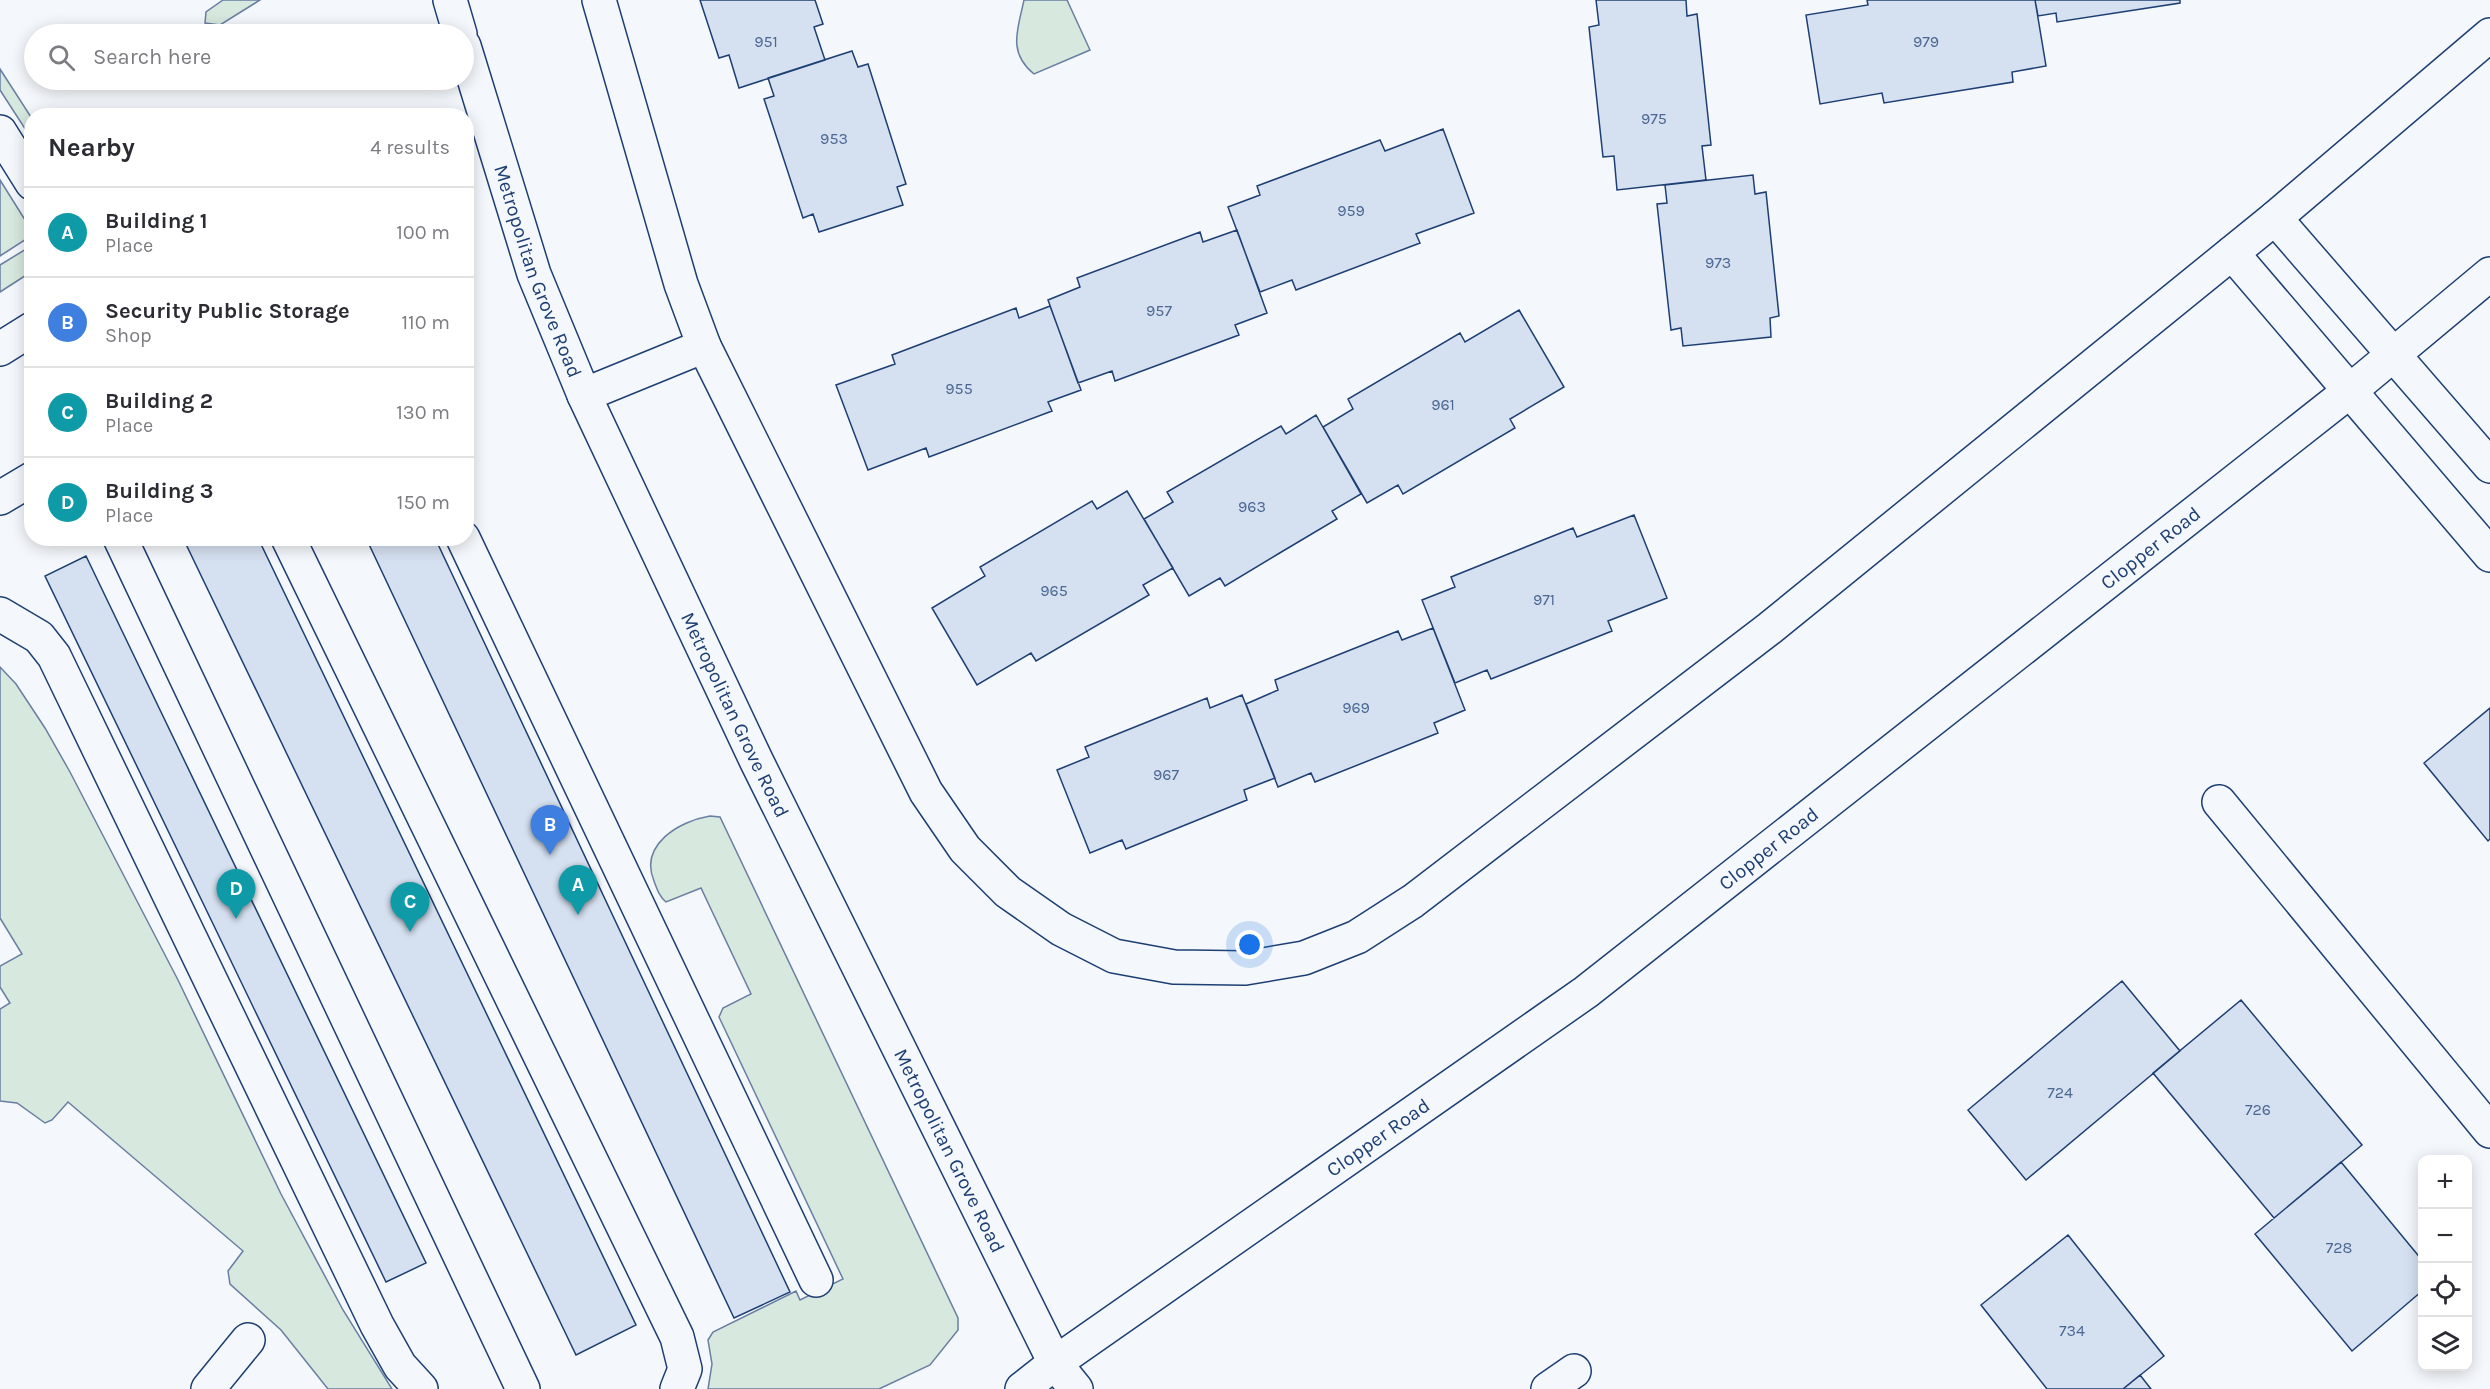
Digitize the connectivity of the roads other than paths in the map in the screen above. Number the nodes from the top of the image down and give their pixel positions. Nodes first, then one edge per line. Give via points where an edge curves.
1 (450, 0) edge
2 (599, 0) edge
3 (457, 24) edge
4 (2490, 35) edge
5 (471, 90) edge
6 (474, 108) edge
7 (475, 116) edge
8 (0, 132) edge
9 (24, 170) edge
10 (2276, 218) junction
11 (2232, 253) junction
12 (2490, 274) edge
13 (24, 334) edge
14 (704, 346) junction
15 (0, 349) edge
16 (2395, 354) junction
17 (2351, 390) junction
18 (584, 395) junction
19 (2490, 466) edge
20 (24, 484) edge
21 (0, 498) edge
22 (124, 546) edge
23 (292, 546) edge
24 (468, 546) edge
25 (2490, 555) edge
26 (0, 614) edge
27 (2219, 802) dead end
28 (2490, 1131) edge
29 (816, 1280) dead end
30 (248, 1340) dead end
31 (1055, 1363) junction
32 (208, 1389) edge
33 (421, 1389) edge
34 (523, 1389) edge
35 (677, 1389) edge
36 (1022, 1389) edge
37 (1076, 1389) edge

1 - 3 main road
2 - 14 main road via 681,285
4 - 10 main road
5 - 6 main road, Metropolitan Grove Road
7 - 18 main road, Metropolitan Grove Road
8 - 9 main road
10 - 11 main road
10 - 16 main road
11 - 14 main road via 1770,628 1413,901 1357,937 1304,958 1245,968 1174,967 1114,956 1061,929 1008,892 965,849 926,792
11 - 17 main road
12 - 16 main road, Clopper Road
13 - 15 main road
14 - 18 main road
16 - 17 main road, Clopper Road
16 - 19 main road
17 - 25 main road
17 - 31 main road, Clopper Road via 1586,992
18 - 31 main road, Metropolitan Grove Road via 751,750
20 - 21 main road
22 - 34 main road
23 - 35 main road via 677,1337 685,1369
24 - 29 main road
26 - 33 main road via 39,637 54,656 377,1325 400,1366
27 - 28 main road
30 - 32 main road
31 - 36 main road, Clopper Road
31 - 37 main road, Metropolitan Grove Road

